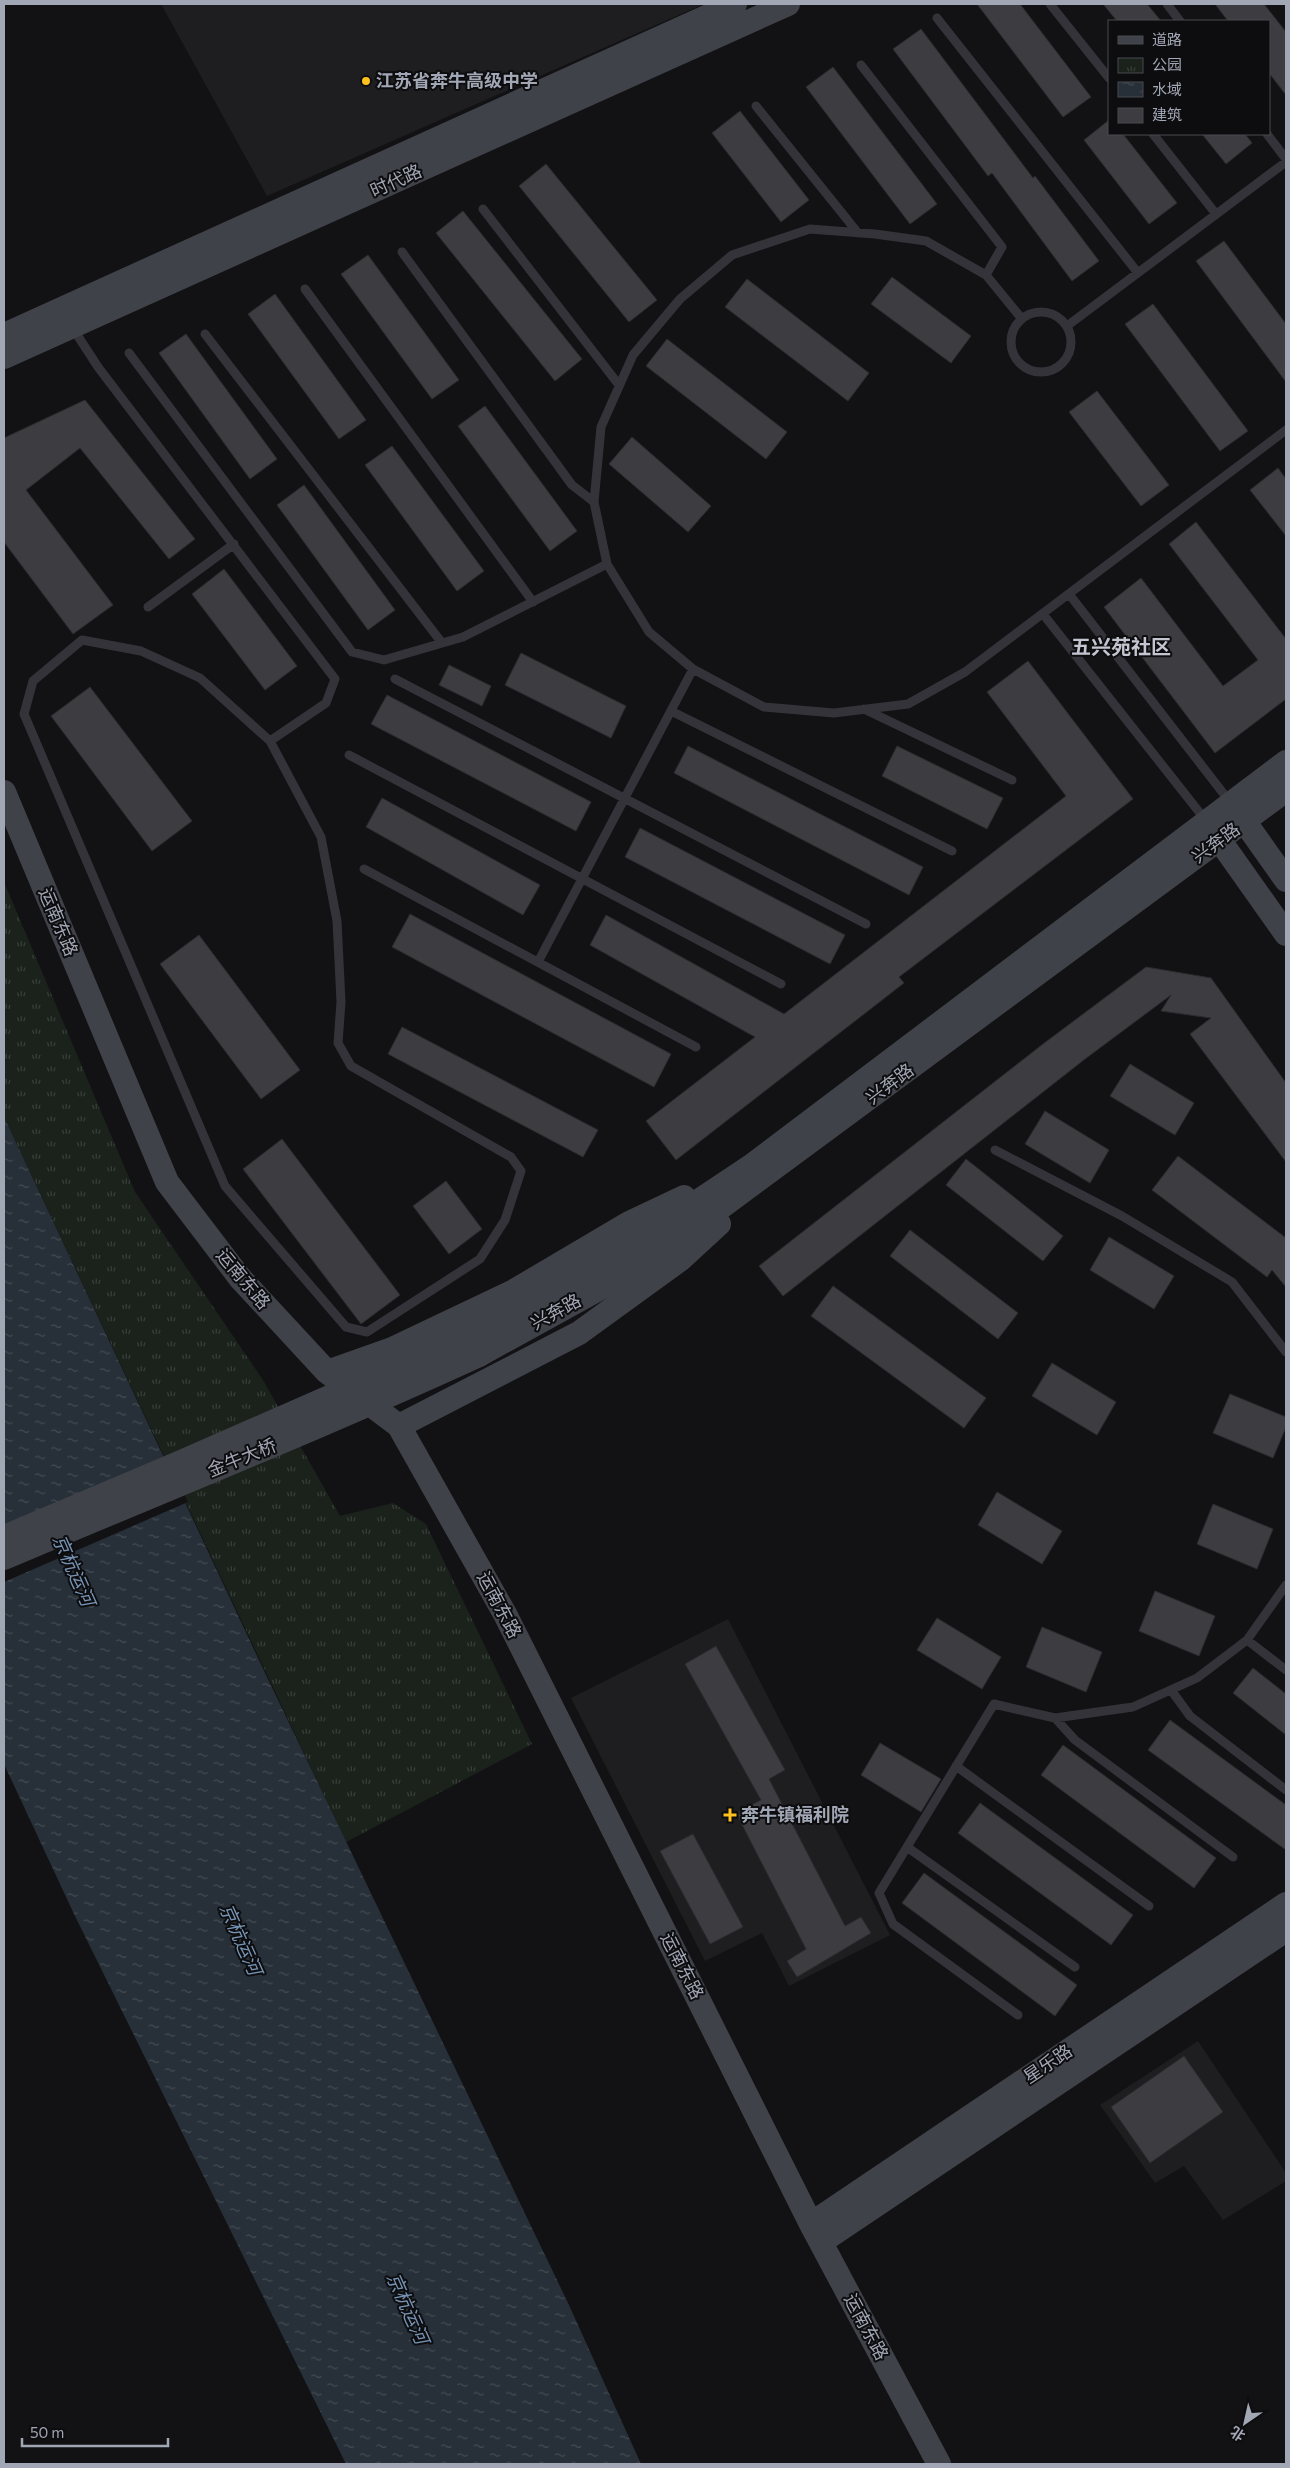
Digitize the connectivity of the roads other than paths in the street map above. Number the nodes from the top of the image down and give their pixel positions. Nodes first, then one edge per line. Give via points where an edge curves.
1 (735, 4) edge
2 (788, 4) edge
3 (1050, 4) edge
4 (1167, 4) edge
5 (938, 18) dead end
6 (1179, 20) edge
7 (861, 65) dead end
8 (1108, 77) edge
9 (756, 106) dead end
10 (1154, 135) edge
11 (1268, 135) edge
12 (1286, 160) edge
13 (483, 209) dead end
14 (1216, 214) junction
15 (858, 233) junction
16 (402, 252) dead end
17 (1138, 272) junction
18 (986, 275) junction
19 (305, 290) dead end
20 (1022, 319) junction
21 (1066, 326) junction
22 (71, 327) junction
23 (205, 334) dead end
24 (4, 335) edge
25 (130, 353) dead end
26 (4, 357) edge
27 (620, 385) junction
28 (1286, 430) edge
29 (594, 502) junction
30 (234, 544) junction
31 (607, 564) junction
32 (1069, 594) junction
33 (533, 602) junction
34 (148, 608) dead end
35 (1043, 614) junction
36 (442, 643) junction
37 (693, 669) junction
38 (395, 679) dead end
39 (864, 709) junction
40 (671, 711) junction
41 (270, 741) junction
42 (350, 755) dead end
43 (1286, 762) edge
44 (1012, 780) dead end
45 (1286, 790) edge
46 (4, 792) edge
47 (625, 798) junction
48 (1238, 813) junction
49 (1213, 831) junction
50 (952, 851) dead end
51 (364, 869) dead end
52 (583, 879) junction
53 (1286, 880) edge
54 (866, 924) dead end
55 (1286, 934) edge
56 (538, 962) junction
57 (781, 984) dead end
58 (696, 1047) dead end
59 (995, 1150) dead end
60 (757, 1172) junction
61 (1284, 1341) edge
62 (475, 1345) junction
63 (1286, 1352) edge
64 (328, 1372) junction
65 (399, 1426) junction
66 (4, 1537) edge
67 (4, 1558) edge
68 (1286, 1585) edge
69 (1247, 1640) junction
70 (1286, 1670) edge
71 (1171, 1690) junction
72 (1056, 1718) junction
73 (956, 1766) junction
74 (1286, 1790) edge
75 (907, 1847) junction
76 (1233, 1857) dead end
77 (1286, 1904) edge
78 (1149, 1906) dead end
79 (1286, 1930) edge
80 (1075, 1967) dead end
81 (1018, 2015) dead end
82 (816, 2233) junction
83 (940, 2464) edge

1 - 24 street, 时代路
2 - 22 street, 时代路
3 - 8 lane
4 - 6 lane
5 - 17 lane
7 - 18 lane via 1002,247
9 - 15 lane
10 - 14 lane
11 - 12 lane
12 - 14 lane
13 - 27 lane
14 - 17 lane
15 - 18 lane via 926,241
15 - 27 lane via 810,229 732,254 680,299 633,355
16 - 29 lane via 572,485
17 - 21 lane
18 - 20 lane
19 - 33 lane
20 - 21 lane via 1041,312 1056,316
20 - 21 lane via 1012,335 1014,354 1027,368 1035,371 1054,369 1068,356 1071,336
22 - 26 street, 时代路
22 - 30 lane
23 - 36 lane
25 - 36 lane via 352,652 384,660
27 - 29 lane via 601,427
28 - 32 lane
29 - 31 lane
30 - 34 lane
30 - 41 lane via 335,680 326,703
31 - 33 lane
31 - 37 lane via 649,632
32 - 35 lane
32 - 48 lane
33 - 36 lane via 462,637
35 - 39 lane via 965,672 908,704
35 - 49 lane
37 - 39 lane via 764,707 834,713
37 - 40 lane
38 - 47 lane
39 - 44 lane
40 - 47 lane
40 - 50 lane
41 - 41 lane via 321,837 337,921 341,1002 338,1043 351,1066 511,1156 521,1171 505,1220 480,1259 367,1332 346,1327 225,1186 24,714 33,681 82,640 142,651 200,678
42 - 52 lane
43 - 48 street
45 - 48 street, 兴奔路
46 - 64 street, 运南东路 via 167,1182 240,1278
47 - 52 lane
47 - 54 lane
48 - 49 street
48 - 53 street
49 - 55 street
49 - 60 street
51 - 56 lane
52 - 56 lane
52 - 57 lane
56 - 58 lane
59 - 61 lane via 1122,1216 1232,1282
60 - 62 street, 兴奔路 via 710,1216 597,1290
60 - 64 street via 629,1223 514,1291 392,1348
60 - 65 street via 730,1214 681,1259 579,1333
61 - 63 lane
62 - 66 street, 金牛大桥, bridge via 181,1462
62 - 67 street, 金牛大桥, bridge via 350,1414
64 - 65 street, 运南东路
65 - 82 street, 运南东路 via 505,1614
68 - 69 lane
69 - 70 lane
69 - 71 lane via 1197,1678
71 - 72 lane via 1133,1707
71 - 74 lane via 1190,1716
72 - 73 lane via 994,1704
72 - 76 lane via 1075,1740
73 - 75 lane
73 - 78 lane
75 - 80 lane
75 - 81 lane via 879,1892 893,1924
77 - 82 street, 星乐路
79 - 82 street, 星乐路
82 - 83 street, 运南东路

